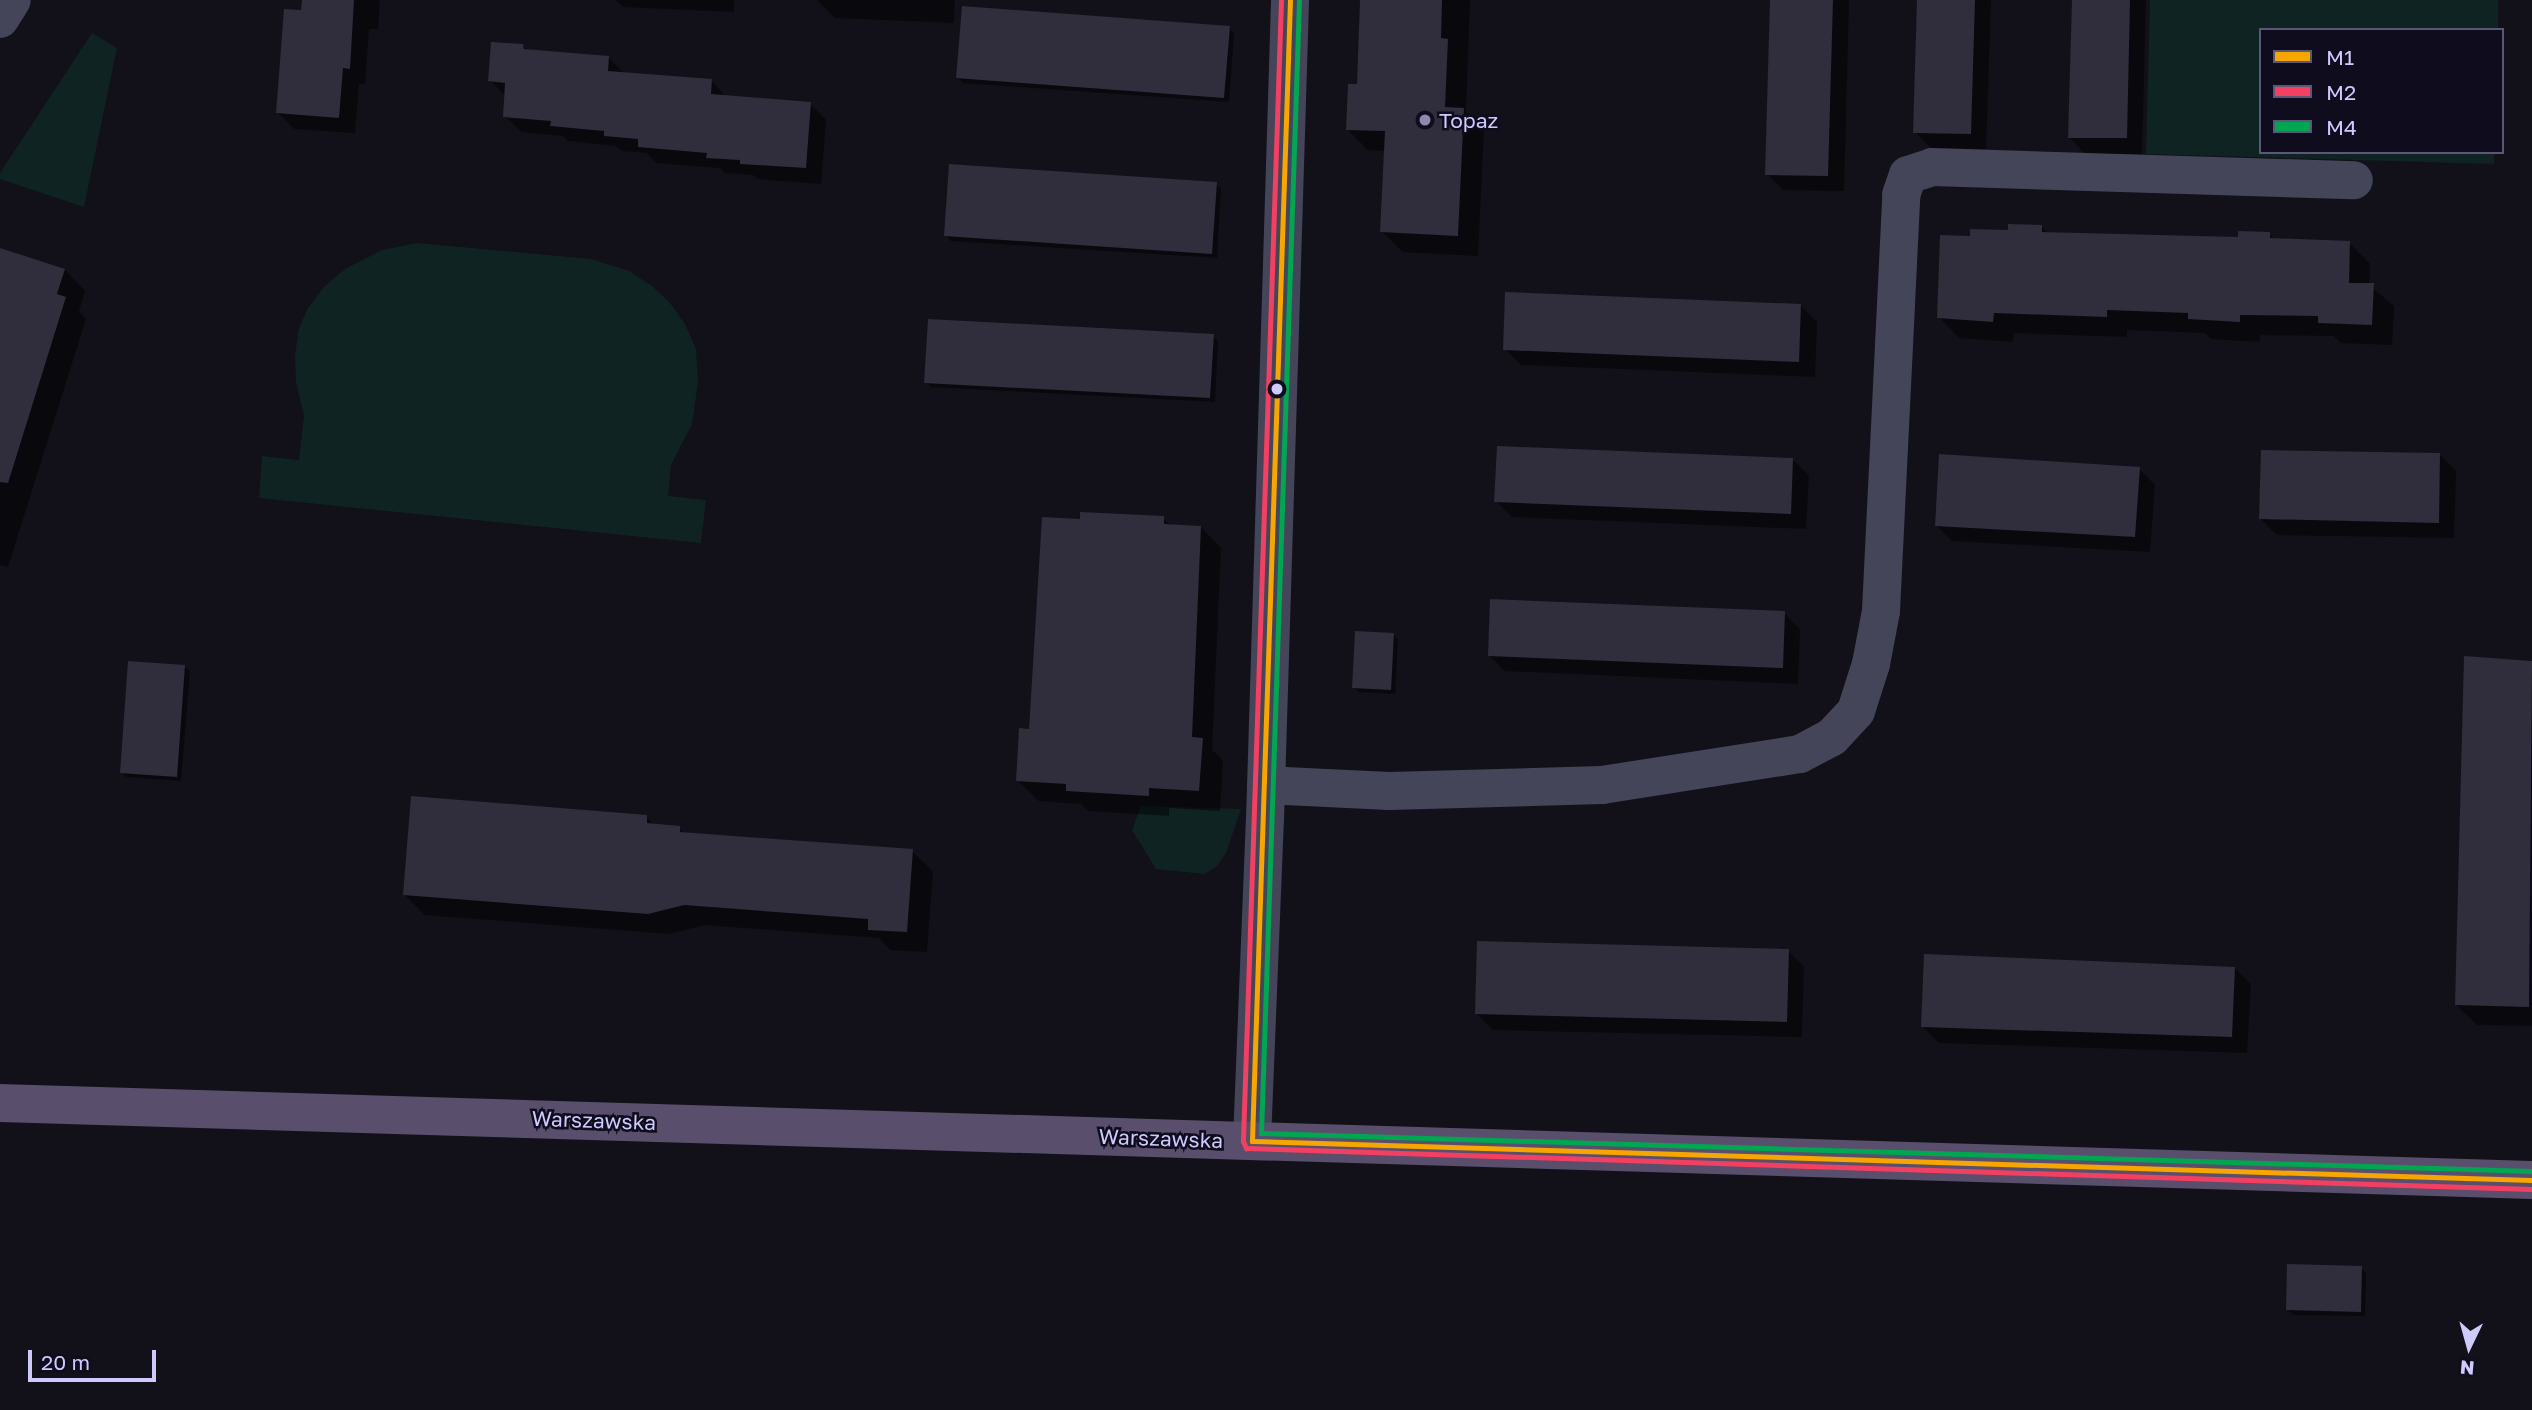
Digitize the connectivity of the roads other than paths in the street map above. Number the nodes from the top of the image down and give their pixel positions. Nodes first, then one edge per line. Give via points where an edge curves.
1 (12, 0) edge
2 (1290, 0) edge
3 (0, 19) edge
4 (2354, 180) dead end
5 (1266, 785) junction
6 (0, 1103) edge
7 (1252, 1141) junction
8 (2532, 1180) edge

1 - 3 street
2 - 5 street
4 - 5 street via 1933,167 1908,175 1900,207 1881,611 1856,710 1832,737 1800,754 1602,785 1389,791
5 - 7 street
6 - 7 main road, Warszawska
7 - 8 main road, Warszawska

